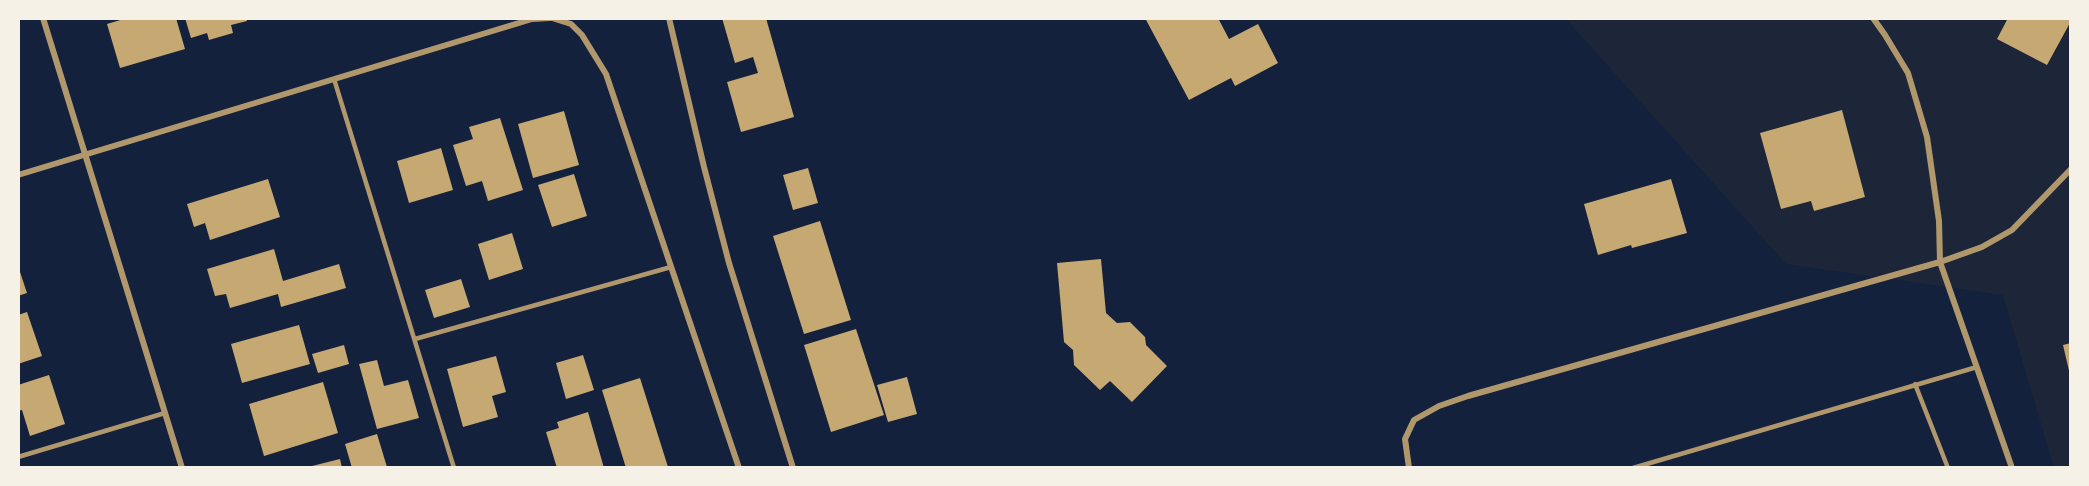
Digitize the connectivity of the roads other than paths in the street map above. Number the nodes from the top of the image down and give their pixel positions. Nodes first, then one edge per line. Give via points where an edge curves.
1 (43, 18) edge
2 (551, 18) edge
3 (669, 18) edge
4 (1873, 18) edge
5 (334, 80) junction
6 (86, 155) junction
7 (2071, 169) edge
8 (18, 175) edge
9 (1940, 262) junction
10 (671, 267) junction
11 (415, 339) junction
12 (1977, 367) junction
13 (1915, 384) junction
14 (165, 413) junction
15 (18, 457) edge
16 (182, 468) edge
17 (454, 468) edge
18 (739, 468) edge
19 (793, 468) edge
20 (1409, 468) edge
21 (1633, 468) edge
22 (1948, 468) edge
23 (2012, 468) edge

1 - 6 street
2 - 5 street via 531,19
2 - 10 street via 571,24 582,35 606,74
3 - 19 street via 729,263
4 - 9 street via 1908,73 1927,137 1939,221
5 - 6 street
5 - 11 lane
6 - 8 street
6 - 14 street
7 - 9 street via 2012,230 1982,247
9 - 12 street
9 - 20 street via 1439,406 1414,420 1405,439
10 - 11 lane
10 - 18 street
11 - 17 lane
12 - 13 lane
12 - 23 street
13 - 21 lane
13 - 22 lane
14 - 15 lane
14 - 16 street

